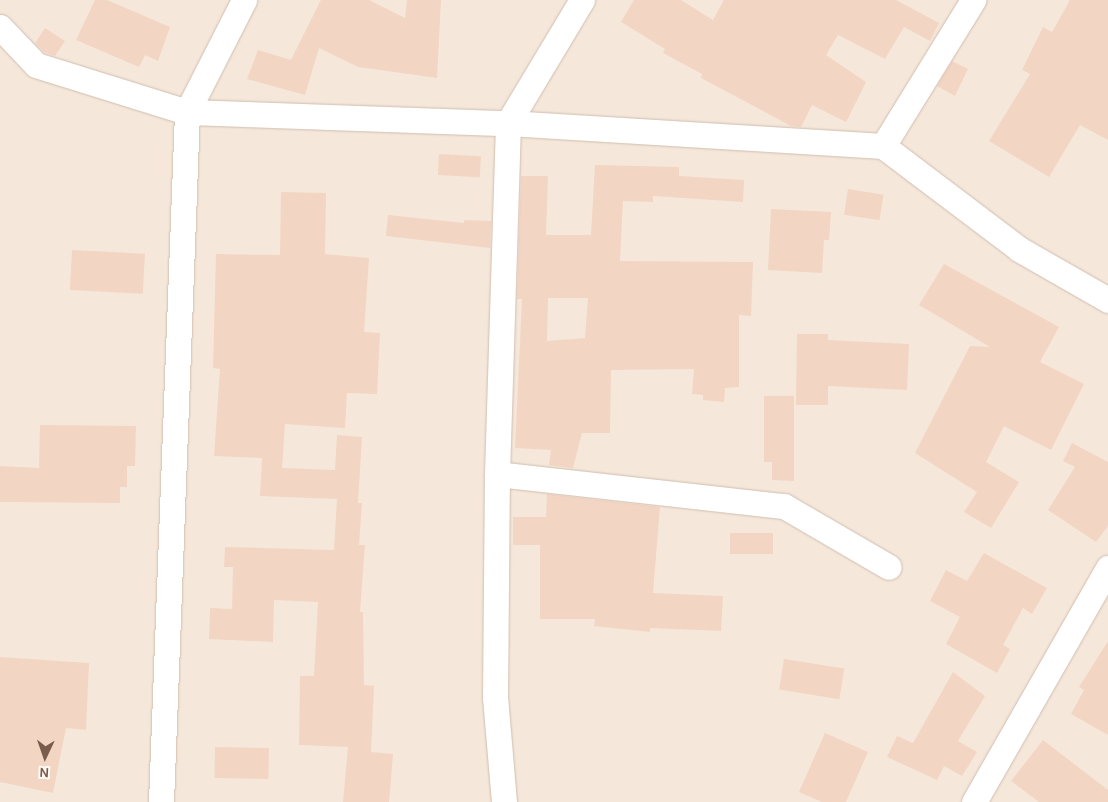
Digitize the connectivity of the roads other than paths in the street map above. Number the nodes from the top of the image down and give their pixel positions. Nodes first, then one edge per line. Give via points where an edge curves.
1 (244, 0) edge
2 (582, 0) edge
3 (973, 0) edge
4 (0, 27) edge
5 (187, 112) junction
6 (508, 123) junction
7 (883, 146) junction
8 (1108, 300) edge
9 (497, 474) junction
10 (889, 567) dead end
11 (1108, 568) edge
12 (161, 802) edge
13 (504, 802) edge
14 (974, 802) edge

1 - 5 street
2 - 6 street
3 - 7 street
4 - 5 street via 36,65
5 - 6 street
5 - 12 street
6 - 7 street
6 - 9 street
7 - 8 street via 1019,249
9 - 10 street via 784,506
9 - 13 street via 496,698
11 - 14 street

